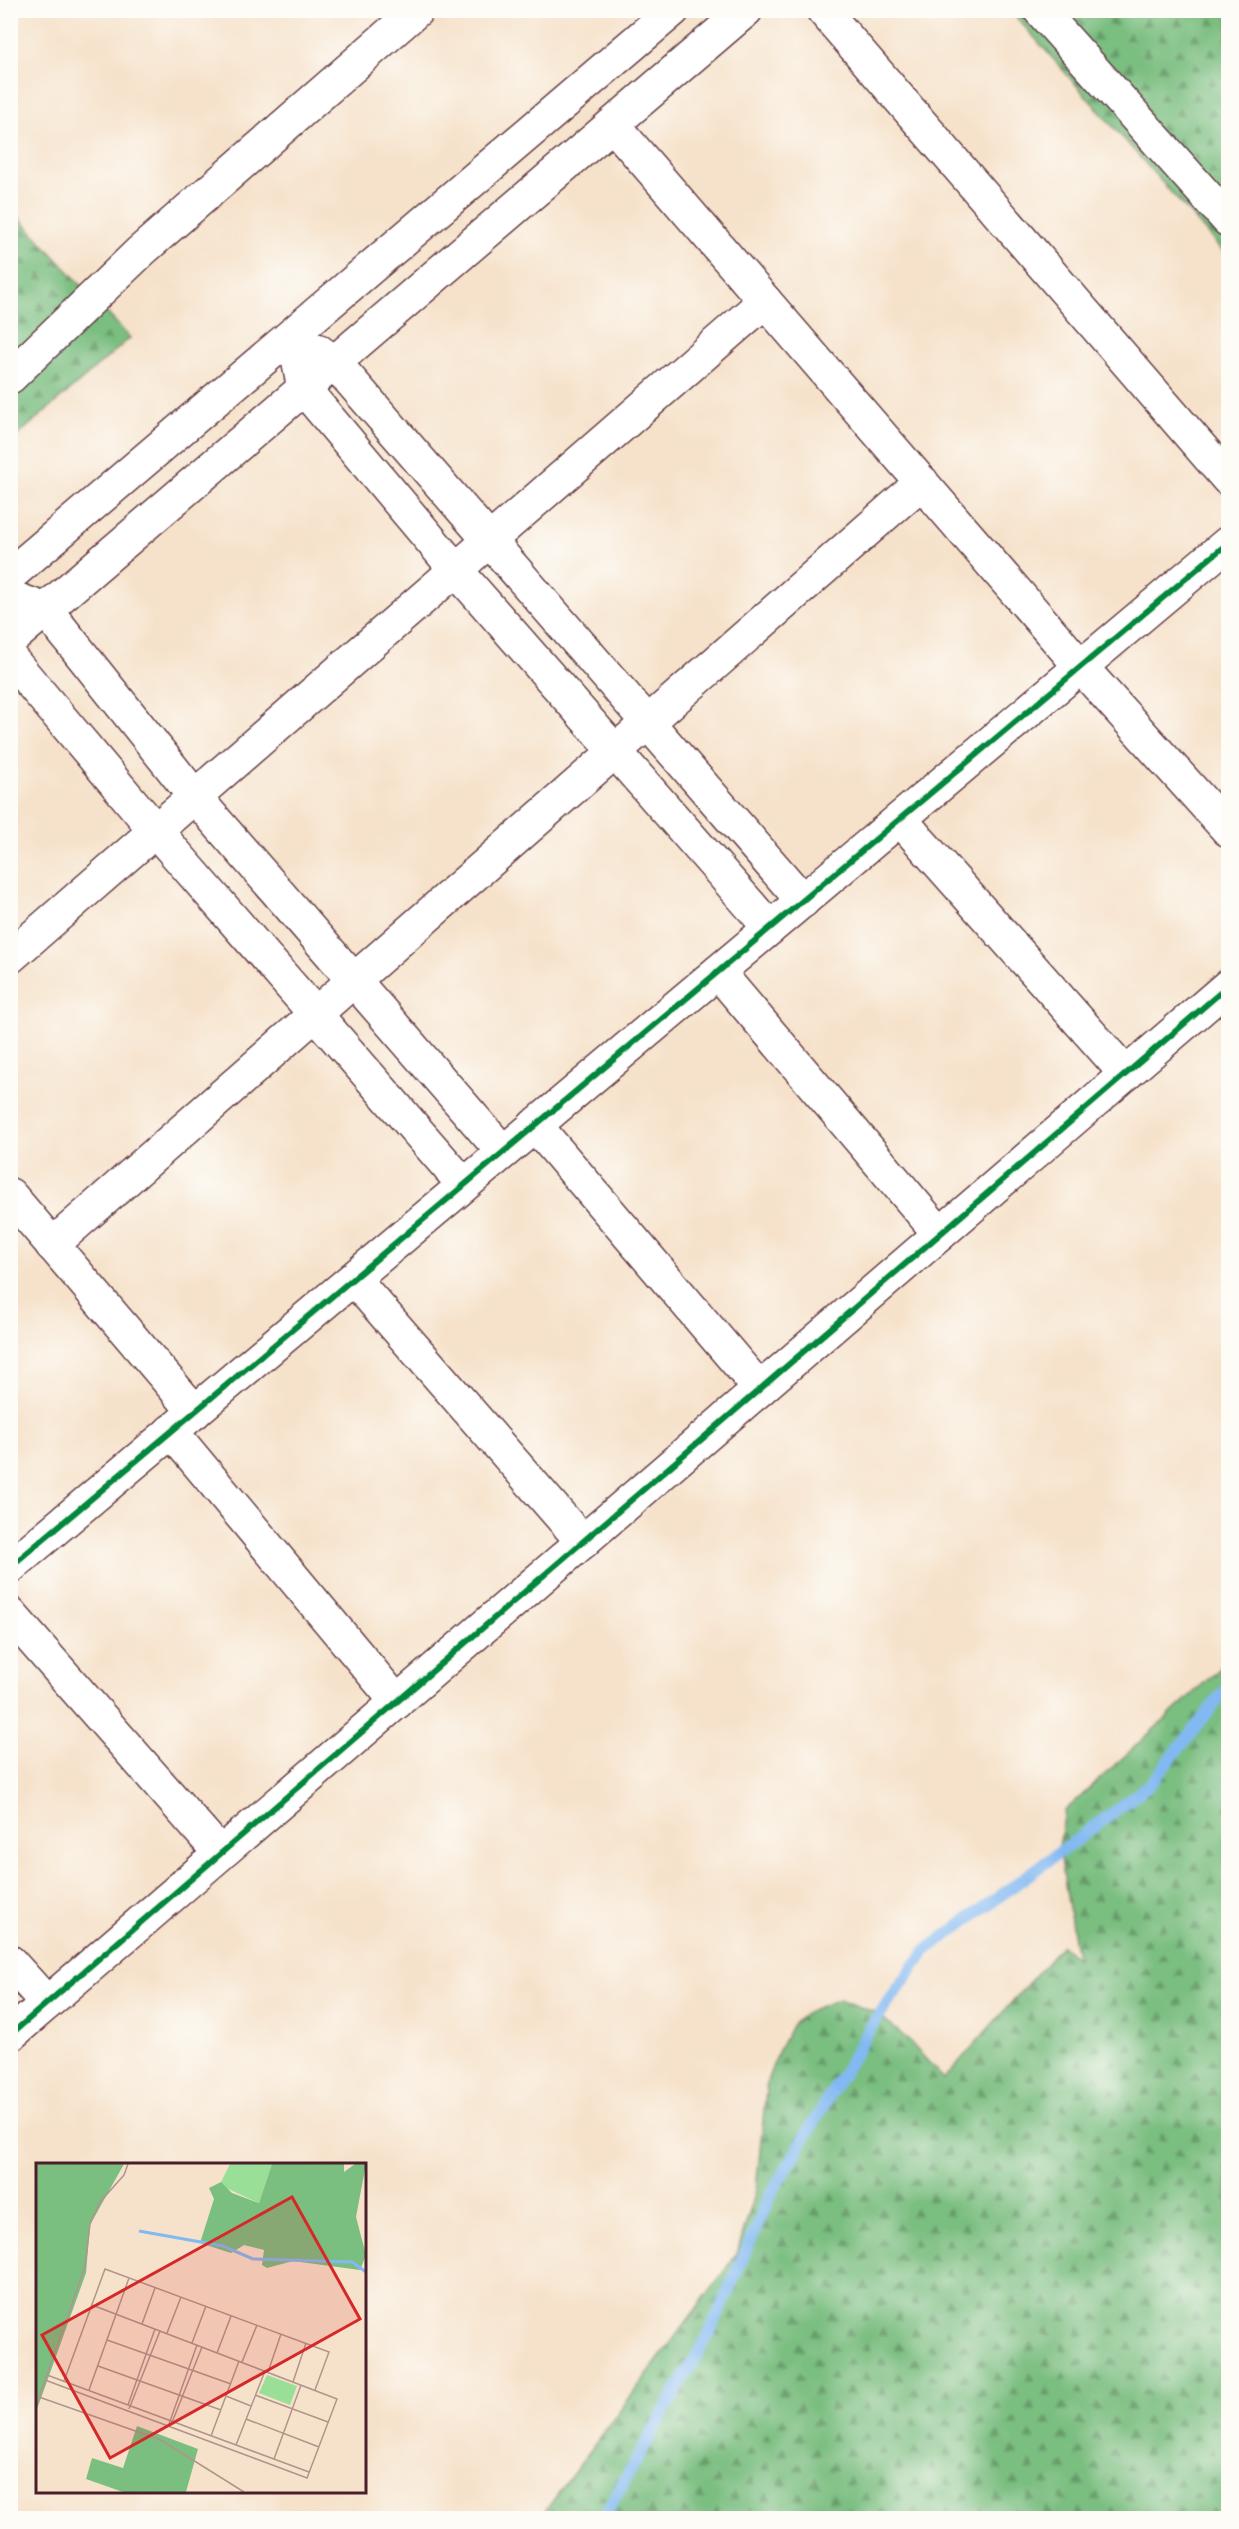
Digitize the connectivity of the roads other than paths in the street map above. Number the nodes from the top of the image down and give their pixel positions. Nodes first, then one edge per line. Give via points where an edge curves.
1 (417, 10) edge
2 (673, 10) edge
3 (746, 10) edge
4 (823, 10) edge
5 (1040, 10) edge
6 (613, 125) junction
7 (1228, 220) edge
8 (765, 301) junction
9 (293, 334) junction
10 (334, 363) junction
11 (10, 377) edge
12 (304, 389) junction
13 (1228, 479) edge
14 (922, 482) junction
15 (490, 540) junction
16 (1228, 543) edge
17 (456, 570) junction
18 (10, 575) edge
19 (10, 597) edge
20 (46, 610) junction
21 (10, 640) edge
22 (10, 658) edge
23 (1081, 667) junction
24 (648, 723) junction
25 (614, 752) junction
26 (195, 797) junction
27 (900, 819) junction
28 (1228, 830) edge
29 (156, 831) junction
30 (803, 901) junction
31 (770, 928) junction
32 (10, 957) edge
33 (718, 972) junction
34 (355, 980) junction
35 (1228, 986) edge
36 (316, 1014) junction
37 (1126, 1074) junction
38 (535, 1125) junction
39 (504, 1152) junction
40 (464, 1185) junction
41 (10, 1196) edge
42 (940, 1234) junction
43 (52, 1245) junction
44 (354, 1279) junction
45 (760, 1389) junction
46 (183, 1422) junction
47 (583, 1542) junction
48 (11, 1567) edge
49 (10, 1614) edge
50 (397, 1702) junction
51 (220, 1853) junction
52 (10, 1962) edge
53 (47, 2003) junction
54 (10, 2035) edge

1 - 11 street via 140,252
2 - 9 street
3 - 6 street
4 - 13 street
5 - 7 street
6 - 8 street
6 - 10 street
8 - 14 street
8 - 15 street
9 - 10 street
9 - 12 street
9 - 18 street
10 - 12 street
10 - 15 street
12 - 17 street
12 - 20 street
14 - 23 street
14 - 24 street
15 - 17 street
15 - 24 street
16 - 23 street
17 - 25 street
17 - 26 street
19 - 20 street
20 - 21 street
20 - 26 street
22 - 29 street
23 - 27 street
23 - 28 street
24 - 25 street
24 - 30 street
25 - 31 street
25 - 34 street
26 - 29 street
26 - 34 street
27 - 30 street
27 - 37 street
29 - 32 street
29 - 36 street
30 - 31 street
31 - 33 street
33 - 38 street
33 - 42 street
34 - 36 street
34 - 39 street
35 - 37 street
36 - 40 street
36 - 43 street
37 - 42 street
38 - 39 street
38 - 45 street
39 - 40 street
40 - 44 street
41 - 43 street
42 - 45 street
43 - 46 street
44 - 46 street
44 - 47 street
45 - 47 street
46 - 48 street
46 - 50 street
47 - 50 street
49 - 51 street
50 - 51 street
51 - 53 street
52 - 53 street
53 - 54 street

